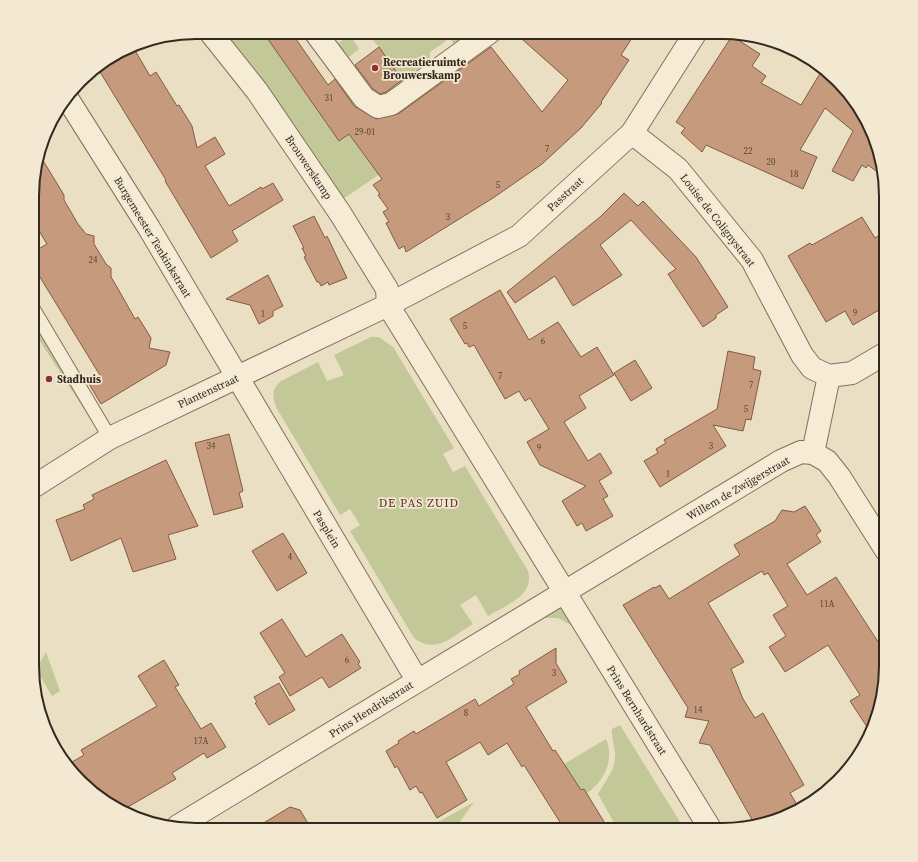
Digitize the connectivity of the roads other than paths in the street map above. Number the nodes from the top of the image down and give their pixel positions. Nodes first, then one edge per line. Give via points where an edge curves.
1 (218, 39) edge
2 (320, 39) edge
3 (480, 39) edge
4 (692, 39) edge
5 (70, 102) edge
6 (632, 133) junction
7 (388, 305) junction
8 (39, 318) edge
9 (879, 357) edge
10 (829, 376) junction
11 (238, 378) junction
12 (110, 438) junction
13 (813, 453) junction
14 (39, 483) edge
15 (879, 539) edge
16 (564, 591) junction
17 (417, 680) junction
18 (183, 823) edge
19 (707, 823) edge

1 - 7 street, Brouwerskamp via 257,91 340,212 388,289
2 - 3 street via 364,98 378,107 391,104
4 - 6 street, Passtraat
5 - 11 street, Burgemeester Tenkinkstraat via 149,228
6 - 7 street, Passtraat via 519,236
6 - 10 street, Louise de Colignystraat via 678,169 752,260 802,355 812,368
7 - 11 street, Plantenstraat
7 - 16 street
8 - 12 lane
9 - 10 street via 852,373
10 - 13 street
11 - 12 street, Plantenstraat
11 - 17 street, Pasplein
12 - 14 street, Plantenstraat
13 - 15 street via 827,461 839,476
13 - 16 street, Willem de Zwijgerstraat via 801,452 781,461
16 - 17 street, Prins Hendrikstraat
16 - 19 street, Prins Bernhardstraat
17 - 18 street, Prins Hendrikstraat

